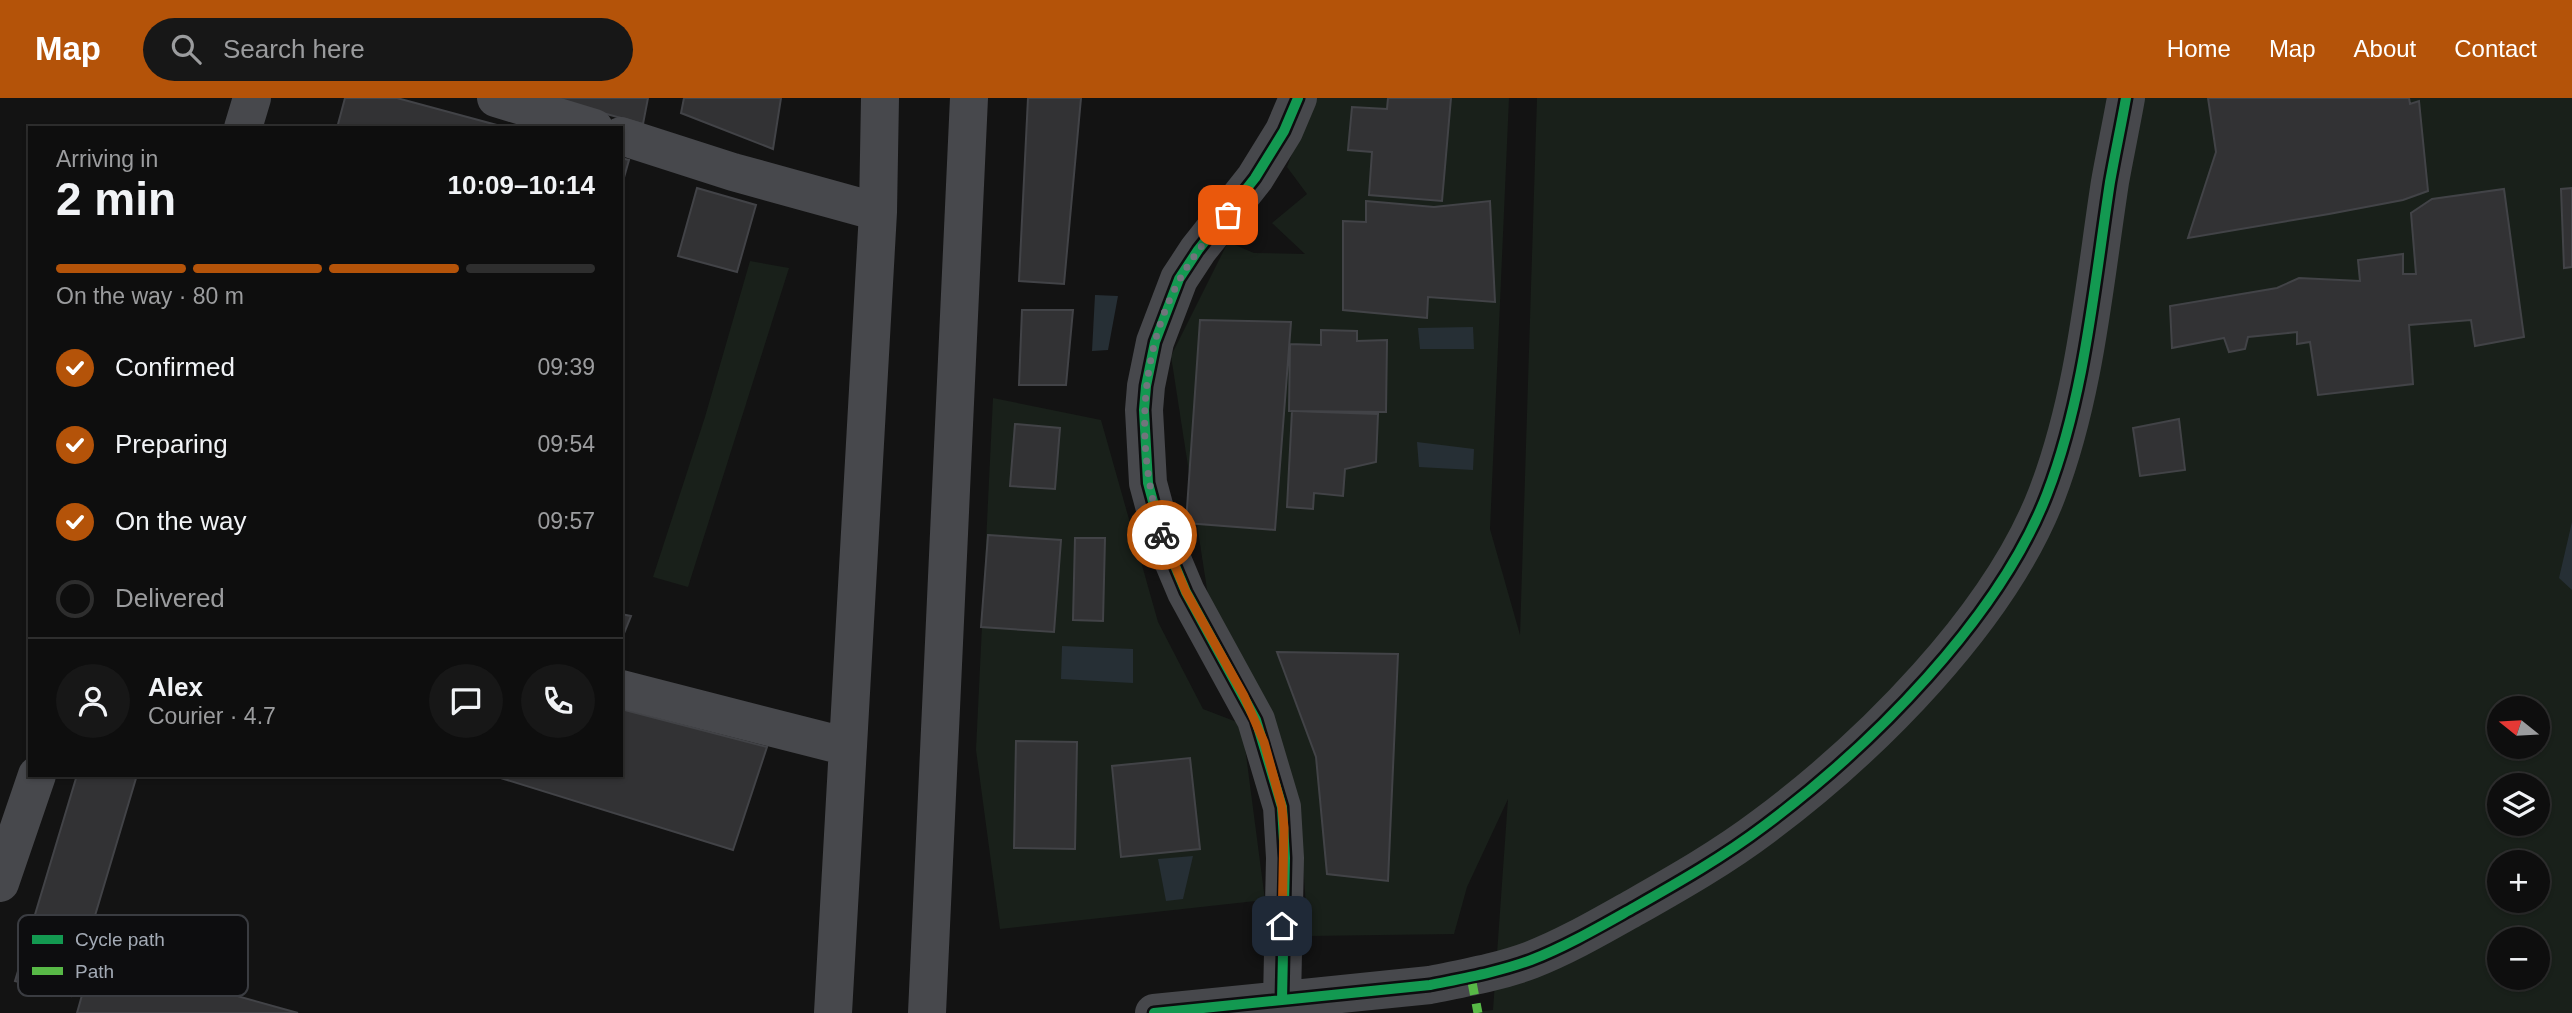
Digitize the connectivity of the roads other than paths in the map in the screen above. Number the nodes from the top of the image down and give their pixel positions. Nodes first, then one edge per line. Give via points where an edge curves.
1 (252, 98) edge
2 (496, 98) edge
3 (880, 98) edge
4 (968, 98) edge
5 (1298, 98) edge
6 (2126, 98) edge
7 (244, 126) edge
8 (587, 126) edge
9 (623, 137) edge
10 (878, 212) junction
11 (623, 690) edge
12 (848, 747) junction
13 (36, 777) edge
14 (0, 883) edge
15 (1282, 1000) junction
16 (833, 1013) edge
17 (927, 1013) edge
18 (1154, 1013) edge

1 - 7 street
2 - 8 street
3 - 10 street
4 - 17 street
5 - 15 street via 1267,160 1179,279 1155,342 1144,411 1148,483 1162,535 1186,592 1256,720 1282,807
6 - 15 street via 2078,382 2046,495 2007,573 1978,616 1896,709 1765,825 1701,870 1584,936 1530,960 1471,977
9 - 10 street
10 - 12 street
11 - 12 street
12 - 16 street
13 - 14 street
15 - 18 street

